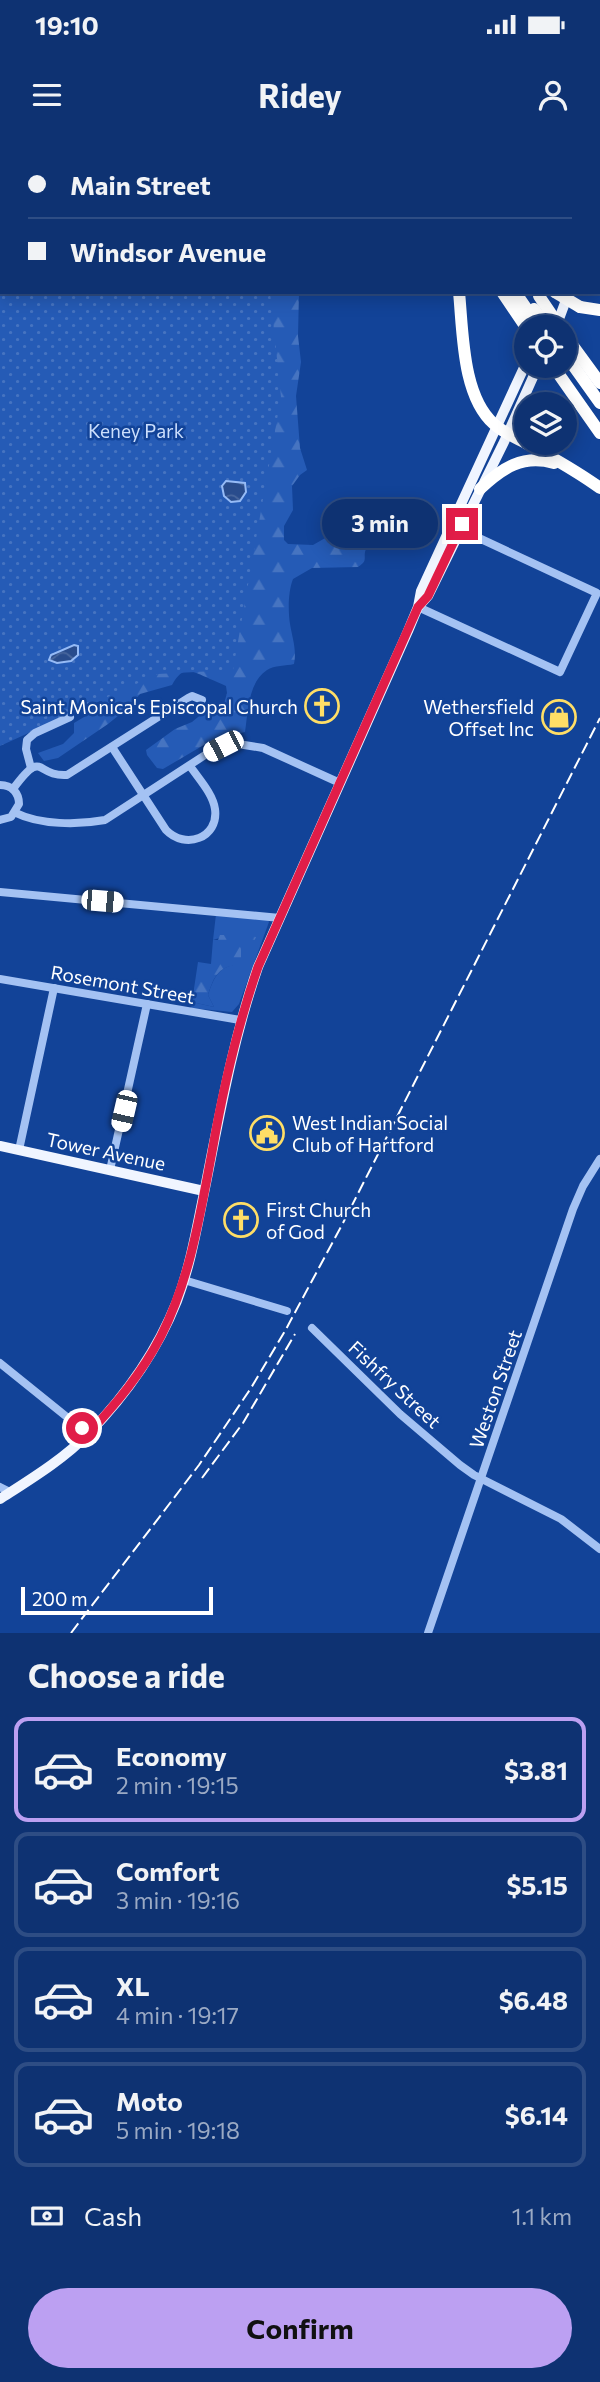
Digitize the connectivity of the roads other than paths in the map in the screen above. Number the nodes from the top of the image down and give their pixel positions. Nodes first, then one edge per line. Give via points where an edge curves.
1 (459, 294) edge
2 (505, 294) edge
3 (518, 294) edge
4 (524, 294) edge
5 (555, 294) edge
6 (559, 294) edge
7 (569, 294) edge
8 (600, 310) edge
9 (532, 312) edge
10 (547, 315) edge
11 (565, 315) edge
12 (577, 352) edge
13 (577, 371) edge
14 (521, 378) edge
15 (531, 378) edge
16 (561, 378) edge
17 (575, 378) edge
18 (600, 383) edge
19 (600, 403) edge
20 (600, 413) edge
21 (503, 430) junction
22 (600, 433) edge
23 (575, 471) junction
24 (475, 486) junction
25 (600, 488) edge
26 (455, 528) junction
27 (418, 607) junction
28 (202, 700) dead end
29 (70, 717) dead end
30 (112, 747) junction
31 (190, 766) junction
32 (31, 768) junction
33 (340, 783) junction
34 (0, 785) edge
35 (13, 789) junction
36 (144, 796) junction
37 (16, 813) junction
38 (0, 820) edge
39 (0, 892) edge
40 (280, 918) junction
41 (0, 979) edge
42 (54, 988) junction
43 (147, 1004) junction
44 (240, 1020) junction
45 (0, 1146) edge
46 (19, 1150) junction
47 (600, 1159) edge
48 (110, 1170) junction
49 (204, 1191) junction
50 (184, 1280) junction
51 (287, 1311) dead end
52 (312, 1328) dead end
53 (0, 1363) edge
54 (88, 1434) junction
55 (481, 1478) junction
56 (5, 1489) edge
57 (0, 1499) edge
58 (600, 1549) edge
59 (428, 1633) edge

1 - 21 highway via 472,388 485,413
2 - 9 highway
3 - 9 highway
4 - 9 highway
5 - 10 main road
6 - 8 highway, bridge via 579,307
7 - 11 main road
12 - 18 highway
13 - 19 highway
14 - 21 main road
15 - 21 main road
16 - 22 highway
17 - 20 highway
21 - 23 highway
21 - 24 main road
23 - 24 highway via 546,461 525,461
23 - 25 highway
24 - 26 main road
26 - 27 main road via 421,591
26 - 27 street via 597,593 560,672
27 - 33 main road
28 - 30 street via 188,698
29 - 32 street via 27,740
30 - 32 street via 67,775 42,766
30 - 36 street
31 - 33 street via 223,746 250,745
31 - 36 street
31 - 36 street via 214,806 214,823 206,835 191,841 175,838
32 - 35 street
33 - 40 main road
34 - 35 street
35 - 37 street via 19,799
36 - 37 street via 96,822 29,820
37 - 38 street
39 - 40 street
40 - 44 main road
41 - 42 street, Rosemont Street
42 - 43 street, Rosemont Street
42 - 46 street
43 - 44 street, Rosemont Street
43 - 48 street
44 - 49 main road
45 - 46 main road, Tower Avenue
46 - 48 main road, Tower Avenue
47 - 55 street, Weston Street via 573,1209
48 - 49 main road, Tower Avenue
49 - 50 main road
50 - 51 street
50 - 54 main road via 146,1363
52 - 55 street, Fishfry Street via 400,1414
53 - 54 street
54 - 56 main road via 55,1461
55 - 58 street, Fishfry Street via 561,1519
55 - 59 street, Weston Street
56 - 57 main road

